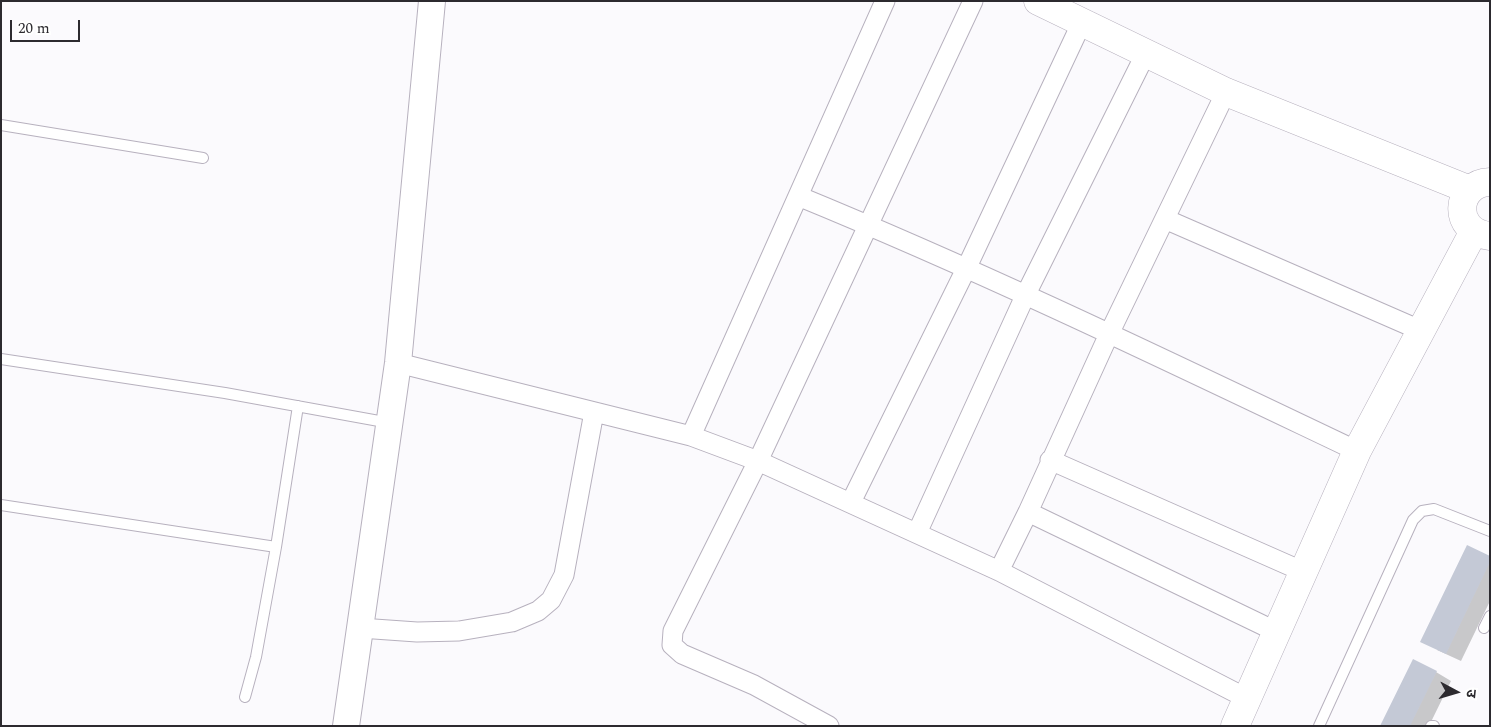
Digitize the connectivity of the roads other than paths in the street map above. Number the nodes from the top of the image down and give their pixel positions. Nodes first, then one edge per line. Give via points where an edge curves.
1 (432, 1) edge
2 (885, 1) edge
3 (973, 1) edge
4 (1038, 1) edge
5 (1082, 22) junction
6 (1146, 53) junction
7 (1226, 92) junction
8 (1, 125) edge
9 (204, 158) dead end
10 (1480, 186) edge
11 (798, 196) junction
12 (1165, 219) junction
13 (867, 224) junction
14 (1482, 234) edge
15 (966, 270) junction
16 (1025, 296) junction
17 (1422, 331) junction
18 (1109, 334) junction
19 (1, 359) edge
20 (398, 363) junction
21 (298, 406) junction
22 (594, 412) junction
23 (390, 422) junction
24 (691, 436) junction
25 (1357, 451) junction
26 (1050, 460) junction
27 (758, 461) junction
28 (850, 502) junction
29 (1, 505) edge
30 (1028, 512) junction
31 (1490, 531) edge
32 (917, 533) junction
33 (276, 547) junction
34 (999, 570) junction
35 (1304, 572) junction
36 (1490, 616) edge
37 (360, 628) junction
38 (1484, 628) dead end
39 (1277, 632) junction
40 (245, 697) dead end
41 (1248, 698) junction
42 (346, 726) edge
43 (828, 726) edge
44 (1235, 726) edge
45 (1319, 726) edge

1 - 20 street
2 - 11 street
3 - 13 street
4 - 5 main road
5 - 6 main road
5 - 15 street
6 - 7 main road
6 - 16 street
7 - 10 main road
7 - 12 street
8 - 9 lane
10 - 14 main road via 1465,196 1462,211 1468,226
11 - 13 street
11 - 24 street
12 - 17 street
12 - 18 street
13 - 15 street
13 - 27 street
14 - 17 main road
15 - 16 street
15 - 28 street
16 - 18 street
16 - 32 street
17 - 25 main road
18 - 25 street
18 - 26 street
19 - 21 lane
20 - 22 street
20 - 23 street
21 - 23 lane
21 - 33 lane
22 - 24 street
22 - 37 street via 564,575 551,600 538,611 512,622 459,631
23 - 37 street
24 - 27 street
25 - 35 main road
26 - 30 street
26 - 35 street
27 - 28 street
27 - 43 street via 673,632 672,645 682,654 754,685
28 - 32 street
29 - 33 lane
30 - 34 street
30 - 39 street
31 - 45 lane via 1434,509 1422,511 1413,520
32 - 34 street
33 - 40 lane via 256,657
34 - 41 street
35 - 39 main road
36 - 38 lane
37 - 42 street
39 - 41 main road
41 - 44 main road

